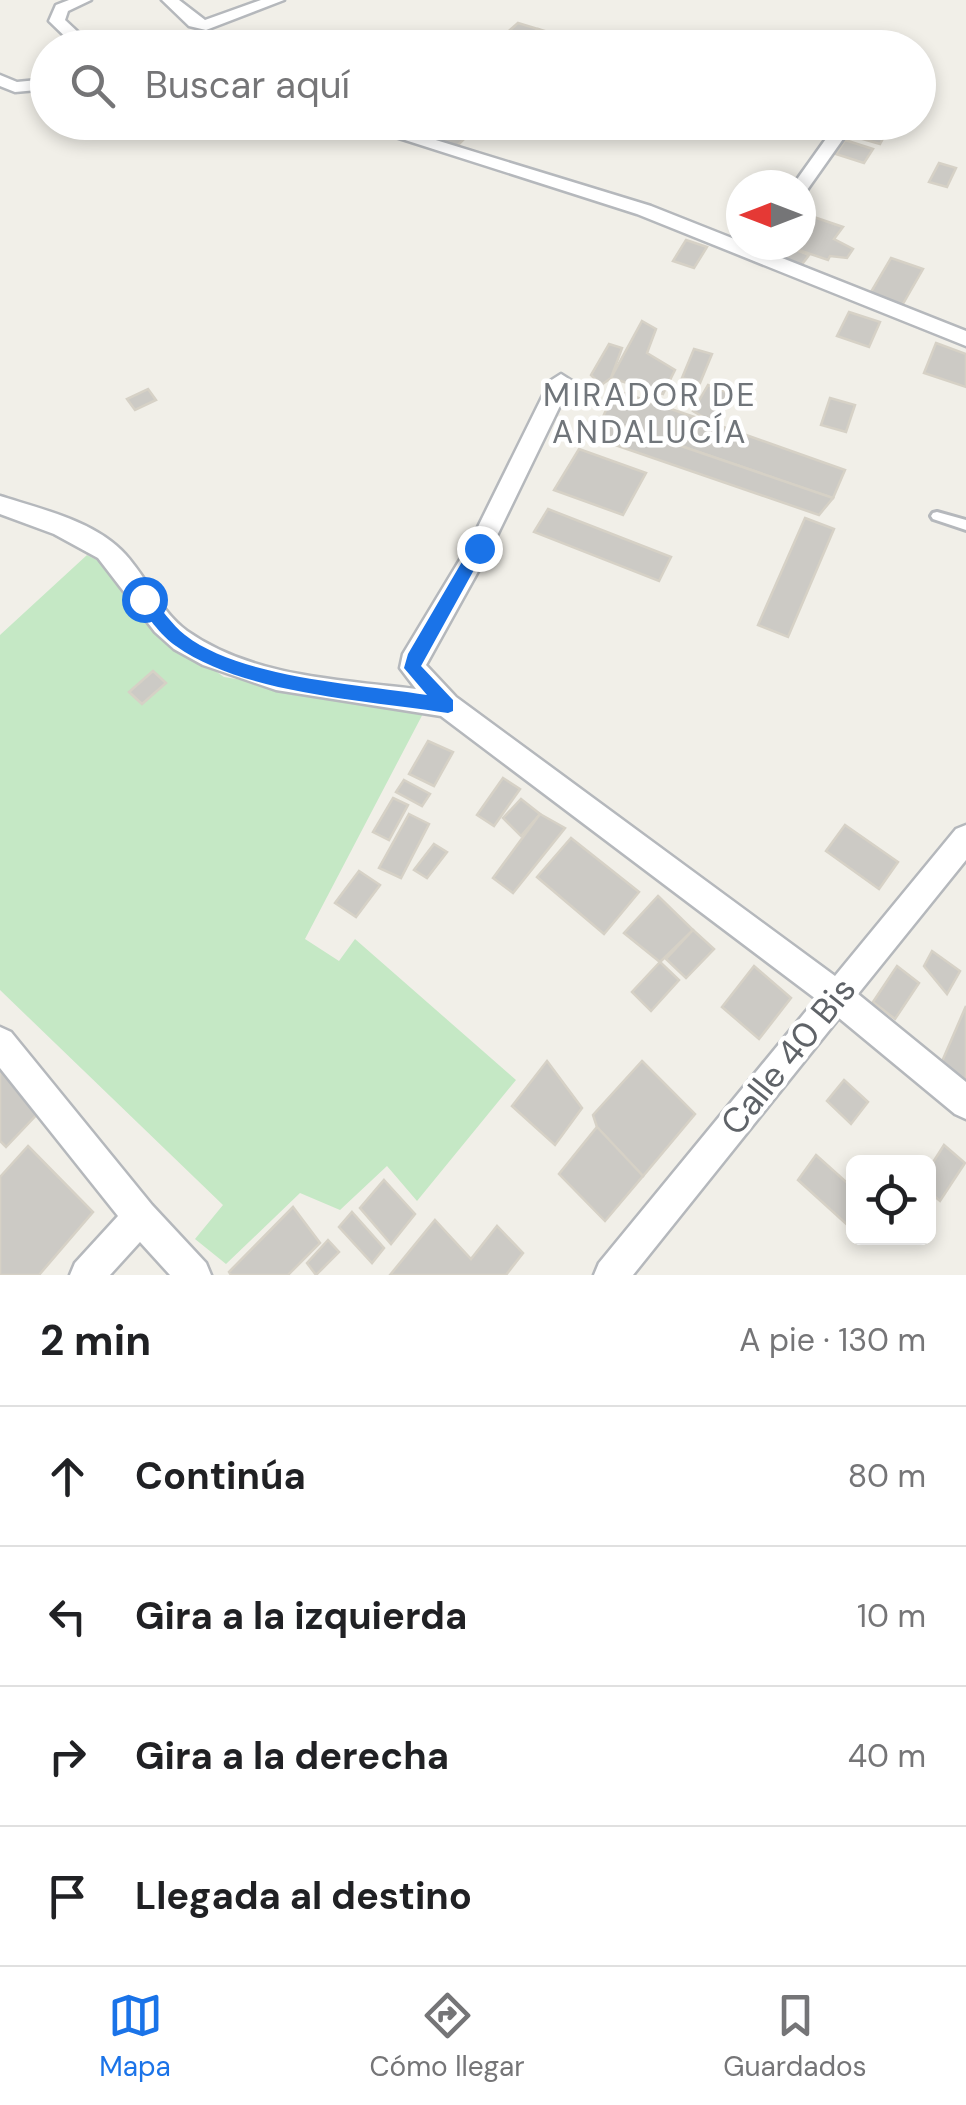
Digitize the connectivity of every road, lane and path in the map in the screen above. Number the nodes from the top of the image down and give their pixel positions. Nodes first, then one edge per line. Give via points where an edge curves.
1 (83, 0) edge
2 (170, 0) edge
3 (276, 0) edge
4 (67, 30) edge
5 (0, 80) edge
6 (30, 86) edge
7 (419, 140) edge
8 (835, 140) edge
9 (813, 170) edge
10 (726, 240) edge
11 (779, 260) edge
12 (966, 339) edge
13 (561, 381) dead end
14 (0, 505) edge
15 (937, 516) dead end
16 (966, 525) edge
17 (448, 706) junction
18 (966, 838) edge
19 (837, 996) junction
20 (0, 1043) edge
21 (966, 1103) edge
22 (140, 1216) junction
23 (87, 1275) edge
24 (194, 1275) edge
25 (610, 1275) edge

1 - 4 street via 61,8 57,21
2 - 3 street via 195,23 212,25
5 - 6 street
7 - 10 street
8 - 9 street
11 - 12 street
13 - 17 street via 479,548 416,654 419,679
14 - 17 street via 113,556 178,640 218,662 259,675
15 - 16 lane
17 - 19 street
18 - 19 street, Calle 40 Bis
19 - 21 street
19 - 25 street, Calle 40 Bis
20 - 22 street
22 - 23 street
22 - 24 street

